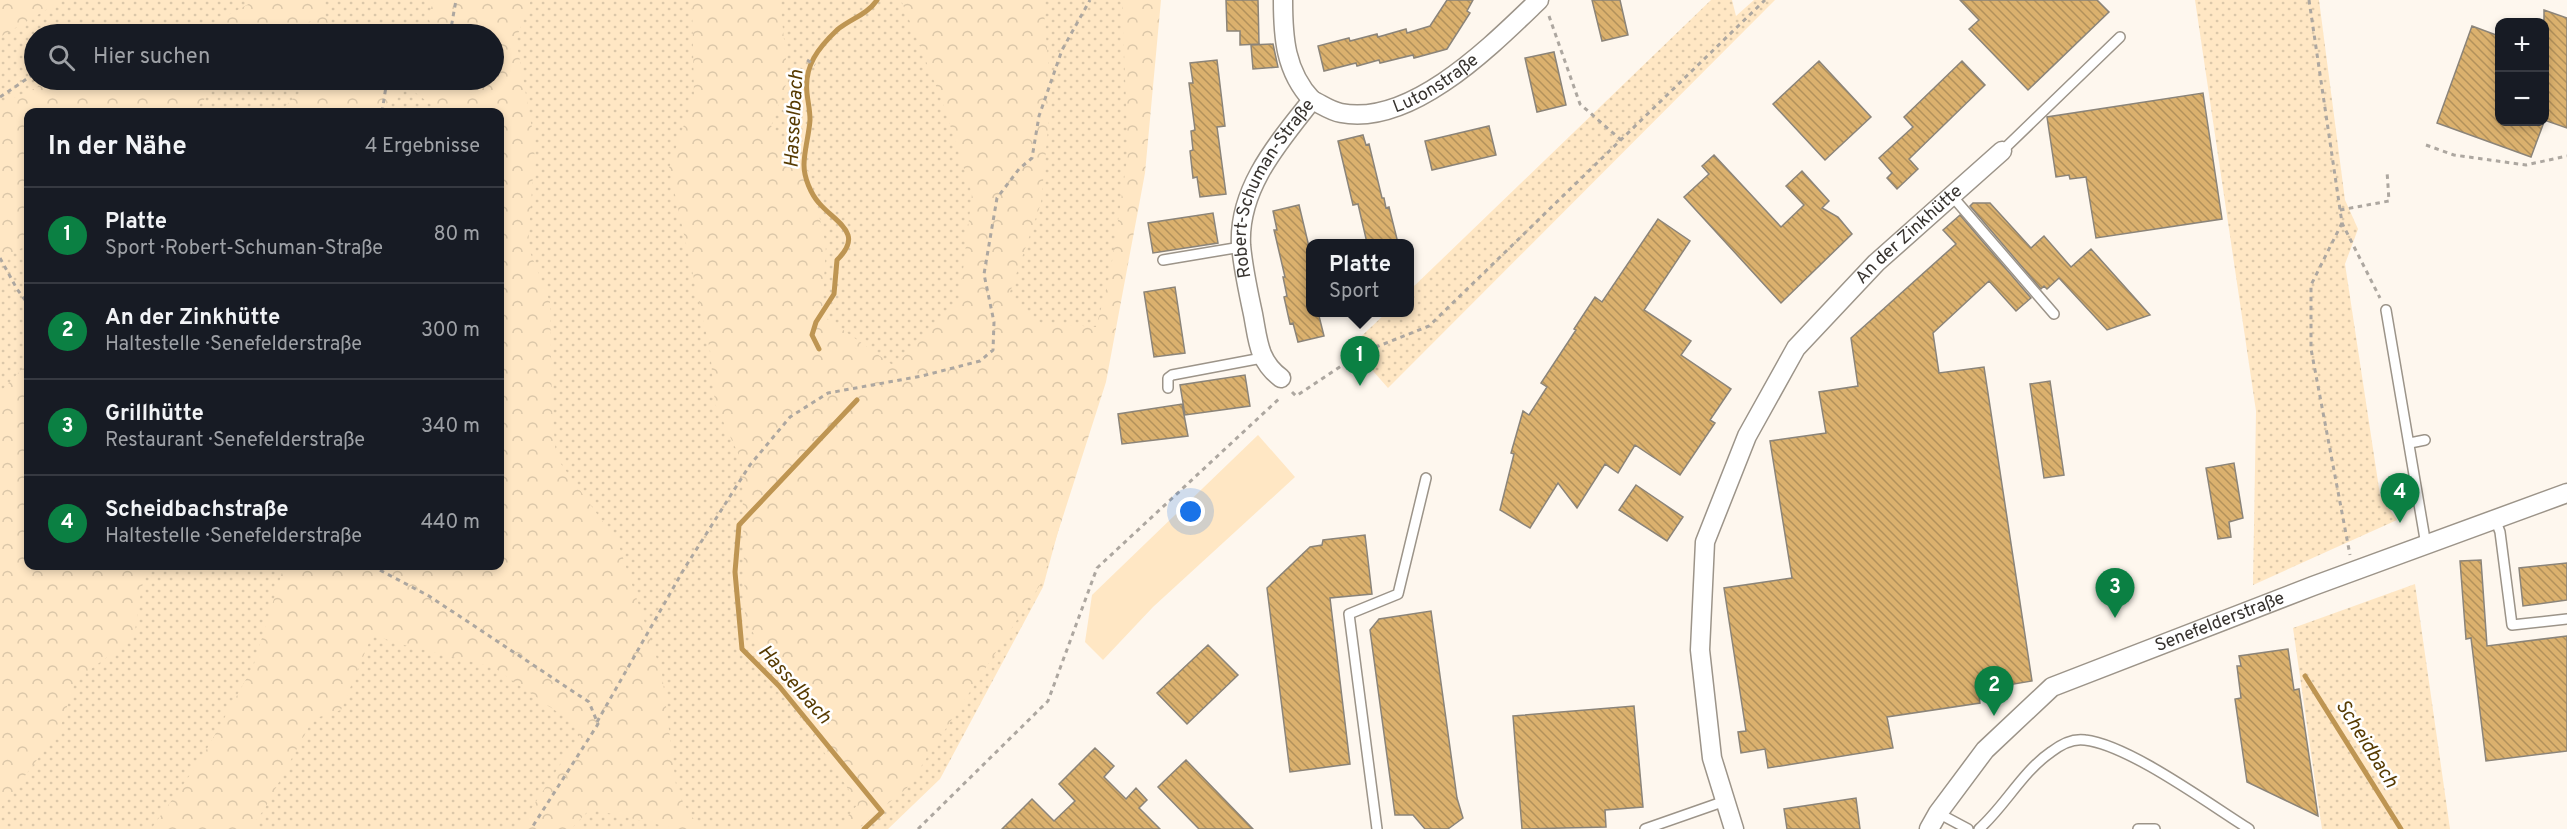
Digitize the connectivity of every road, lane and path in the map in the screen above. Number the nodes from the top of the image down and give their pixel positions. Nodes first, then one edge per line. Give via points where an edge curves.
1 (456, 0) edge
2 (1090, 0) edge
3 (1283, 0) edge
4 (1765, 0) edge
5 (2309, 0) edge
6 (1543, 5) edge
7 (452, 24) edge
8 (2120, 37) dead end
9 (807, 60) dead end
10 (815, 65) dead end
11 (24, 81) edge
12 (385, 90) edge
13 (0, 97) edge
14 (1312, 99) junction
15 (383, 108) edge
16 (1621, 140) junction
17 (2426, 145) dead end
18 (2002, 151) joint
19 (2567, 156) edge
20 (2387, 171) dead end
21 (1952, 196) junction
22 (2340, 210) junction
23 (2342, 223) junction
24 (1241, 247) junction
25 (0, 258) edge
26 (1163, 260) dead end
27 (24, 299) edge
28 (2386, 310) joint
29 (2054, 314) dead end
30 (1262, 358) junction
31 (1281, 378) dead end
32 (1168, 388) dead end
33 (2425, 440) dead end
34 (2410, 443) junction
35 (1426, 478) dead end
36 (2567, 493) edge
37 (2495, 519) junction
38 (2426, 545) junction
39 (380, 570) edge
40 (2353, 571) junction
41 (2567, 619) edge
42 (597, 722) junction
43 (1725, 801) junction
44 (1934, 821) edge
45 (531, 829) edge
46 (918, 829) edge
47 (1377, 829) edge
48 (1645, 829) edge
49 (1734, 829) edge
50 (1968, 829) edge
51 (1979, 829) edge
52 (2138, 829) edge
53 (2155, 829) edge
54 (2249, 829) edge

1 - 7 path
2 - 42 path via 1062,50 1039,116 1032,158 997,198 984,274 994,322 993,350 980,361 828,393 790,417 750,465 684,569
3 - 14 street, Robert-Schuman-Straße via 1284,37 1291,70
4 - 16 path
5 - 22 path
6 - 14 street, Lutonstraße via 1478,58 1401,105 1347,114
6 - 16 path via 1580,104
8 - 18 lane
9 - 10 path
11 - 13 path
12 - 15 path
14 - 24 street, Robert-Schuman-Straße via 1254,182 1243,220
16 - 46 path via 1429,326 1361,353 1296,396 1289,389 1097,568 1048,701
17 - 19 path via 2463,157 2526,165
18 - 21 street, An der Zinkhütte
20 - 22 path via 2389,201
21 - 29 lane
21 - 43 street, An der Zinkhütte via 1876,263 1796,348 1747,436 1705,542 1700,650 1712,758
22 - 23 path
23 - 28 path
23 - 40 path via 2312,285 2311,350
24 - 26 lane
24 - 30 street, Robert-Schuman-Straße
25 - 27 path
28 - 34 lane
30 - 31 street
30 - 32 lane via 1172,375
33 - 34 lane
34 - 38 lane
35 - 47 lane via 1398,594 1349,614
36 - 37 street, Senefelderstraße
37 - 38 street, Senefelderstraße
37 - 41 lane via 2500,531 2512,625
38 - 40 street, Senefelderstraße
39 - 42 path via 429,596 552,675 589,702
40 - 44 street, Senefelderstraße via 2052,687 1985,750
42 - 45 path
43 - 48 lane
43 - 49 street, An der Zinkhütte
44 - 50 lane
51 - 54 lane via 2043,758 2061,745 2079,740 2106,746 2148,765
52 - 53 lane

